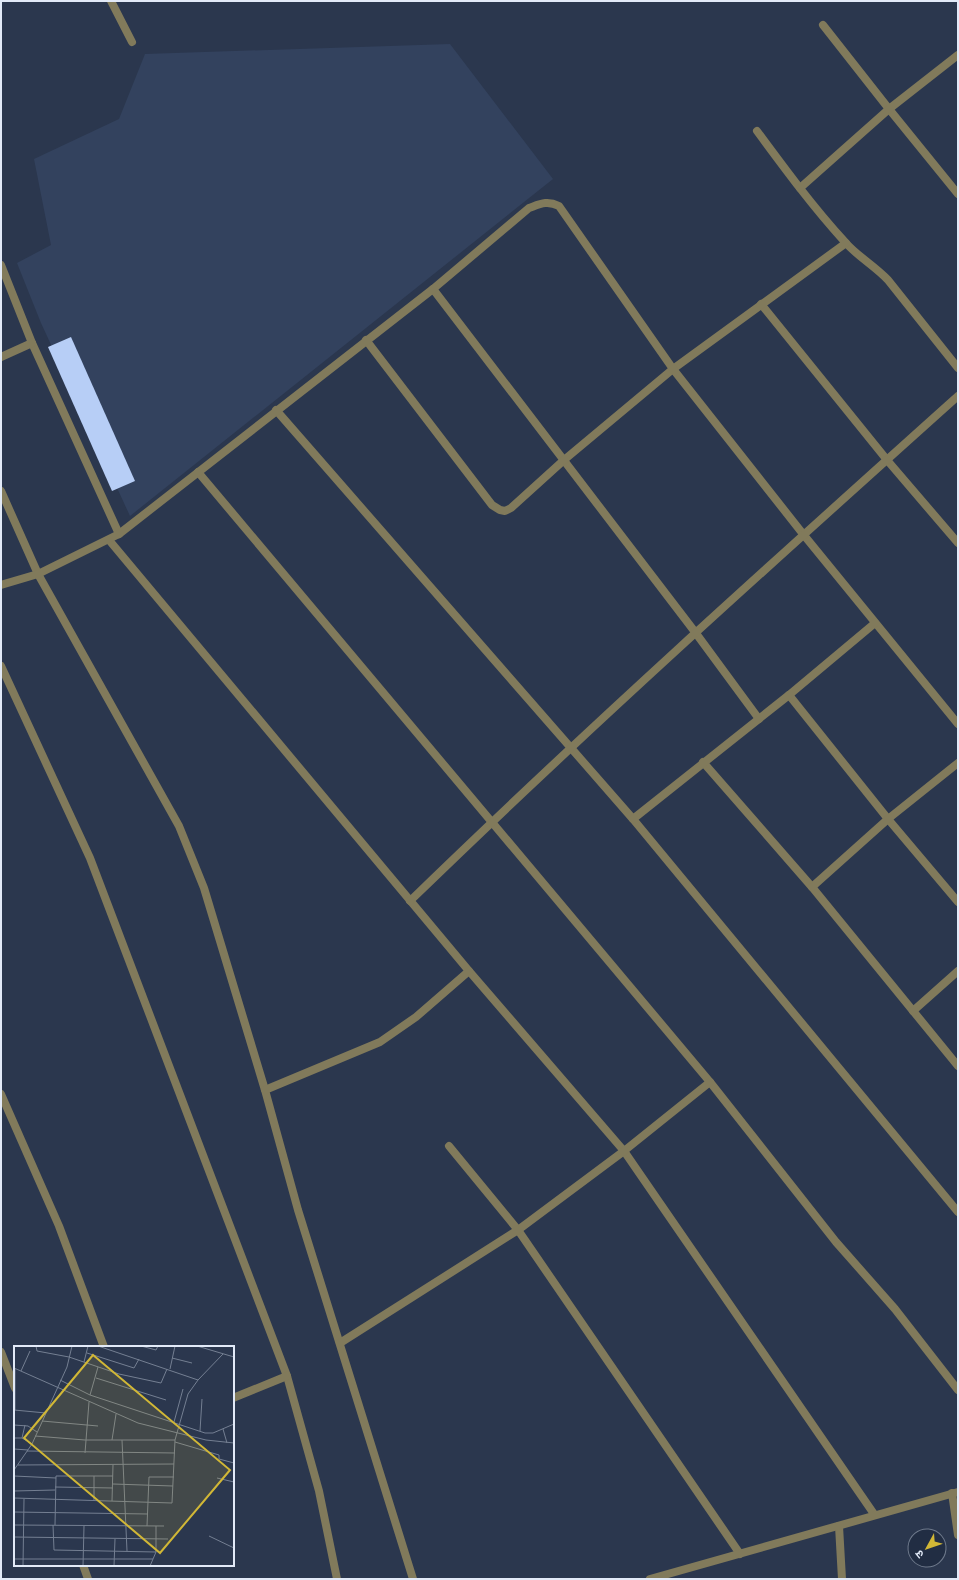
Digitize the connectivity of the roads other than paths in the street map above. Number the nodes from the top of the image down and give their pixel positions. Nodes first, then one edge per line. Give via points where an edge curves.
1 (111, 1) edge
2 (823, 25) dead end
3 (132, 42) dead end
4 (958, 54) edge
5 (889, 109) junction
6 (757, 131) dead end
7 (800, 188) junction
8 (958, 194) edge
9 (846, 243) junction
10 (1, 265) edge
11 (432, 289) junction
12 (761, 304) junction
13 (366, 340) junction
14 (32, 343) junction
15 (1, 357) edge
16 (958, 368) edge
17 (673, 369) junction
18 (958, 396) edge
19 (276, 410) junction
20 (564, 460) junction
21 (887, 460) junction
22 (198, 472) junction
23 (1, 490) edge
24 (119, 534) junction
25 (803, 534) junction
26 (109, 540) junction
27 (958, 543) edge
28 (38, 574) junction
29 (1, 585) edge
30 (875, 623) junction
31 (695, 632) junction
32 (1, 666) edge
33 (789, 695) junction
34 (759, 719) junction
35 (958, 724) edge
36 (570, 748) junction
37 (703, 762) junction
38 (958, 763) edge
39 (633, 819) junction
40 (888, 819) junction
41 (492, 822) junction
42 (812, 887) junction
43 (410, 901) junction
44 (958, 902) edge
45 (469, 971) junction
46 (958, 971) edge
47 (912, 1011) junction
48 (958, 1066) edge
49 (710, 1082) junction
50 (265, 1090) junction
51 (1, 1094) edge
52 (449, 1146) dead end
53 (624, 1151) junction
54 (958, 1212) edge
55 (518, 1230) junction
56 (340, 1343) junction
57 (104, 1346) edge
58 (1, 1352) edge
59 (287, 1376) junction
60 (14, 1385) edge
61 (958, 1390) edge
62 (234, 1398) edge
63 (955, 1492) edge
64 (874, 1514) junction
65 (840, 1526) junction
66 (958, 1535) edge
67 (740, 1554) junction
68 (82, 1566) edge
69 (660, 1578) edge
70 (88, 1579) edge
71 (337, 1579) edge
72 (413, 1579) edge
73 (650, 1579) edge
74 (842, 1579) edge

1 - 3 street
2 - 5 street
4 - 5 street
5 - 7 street
5 - 8 street
6 - 7 street
7 - 9 street
9 - 12 street
9 - 16 street via 888,280
10 - 14 street
11 - 13 street
11 - 17 street via 529,208 551,202 559,206
11 - 20 street
12 - 17 street
12 - 21 street
13 - 19 street
13 - 20 street via 492,505 500,510 511,508
14 - 15 street
14 - 24 street
17 - 20 street
17 - 25 street
18 - 21 street
19 - 22 street
19 - 36 street
20 - 31 street
21 - 25 street
21 - 27 street
22 - 24 street
22 - 41 street
23 - 28 street
24 - 26 street
25 - 30 street
25 - 31 street
26 - 28 street
26 - 43 street
28 - 29 street
28 - 50 street via 178,826 204,888
30 - 33 street
30 - 35 street
31 - 34 street
31 - 36 street
32 - 59 street via 90,858
33 - 34 street
33 - 40 street
34 - 37 street
36 - 39 street
36 - 41 street
37 - 39 street
37 - 42 street
38 - 40 street
39 - 54 street
40 - 42 street
40 - 44 street
41 - 43 street
41 - 49 street
42 - 47 street
43 - 45 street
45 - 50 street via 416,1017 380,1042
45 - 53 street
46 - 47 street
47 - 48 street
49 - 53 street
49 - 61 street via 836,1242 895,1309
50 - 56 street via 298,1210
51 - 57 street via 59,1226
52 - 55 street
53 - 55 street
53 - 64 street
55 - 56 street
55 - 67 street
56 - 72 street
58 - 60 street
59 - 62 street
59 - 71 street via 319,1491
63 - 64 street
63 - 66 street
64 - 65 street
65 - 67 street
65 - 74 street
67 - 69 street
68 - 70 street
69 - 73 street

